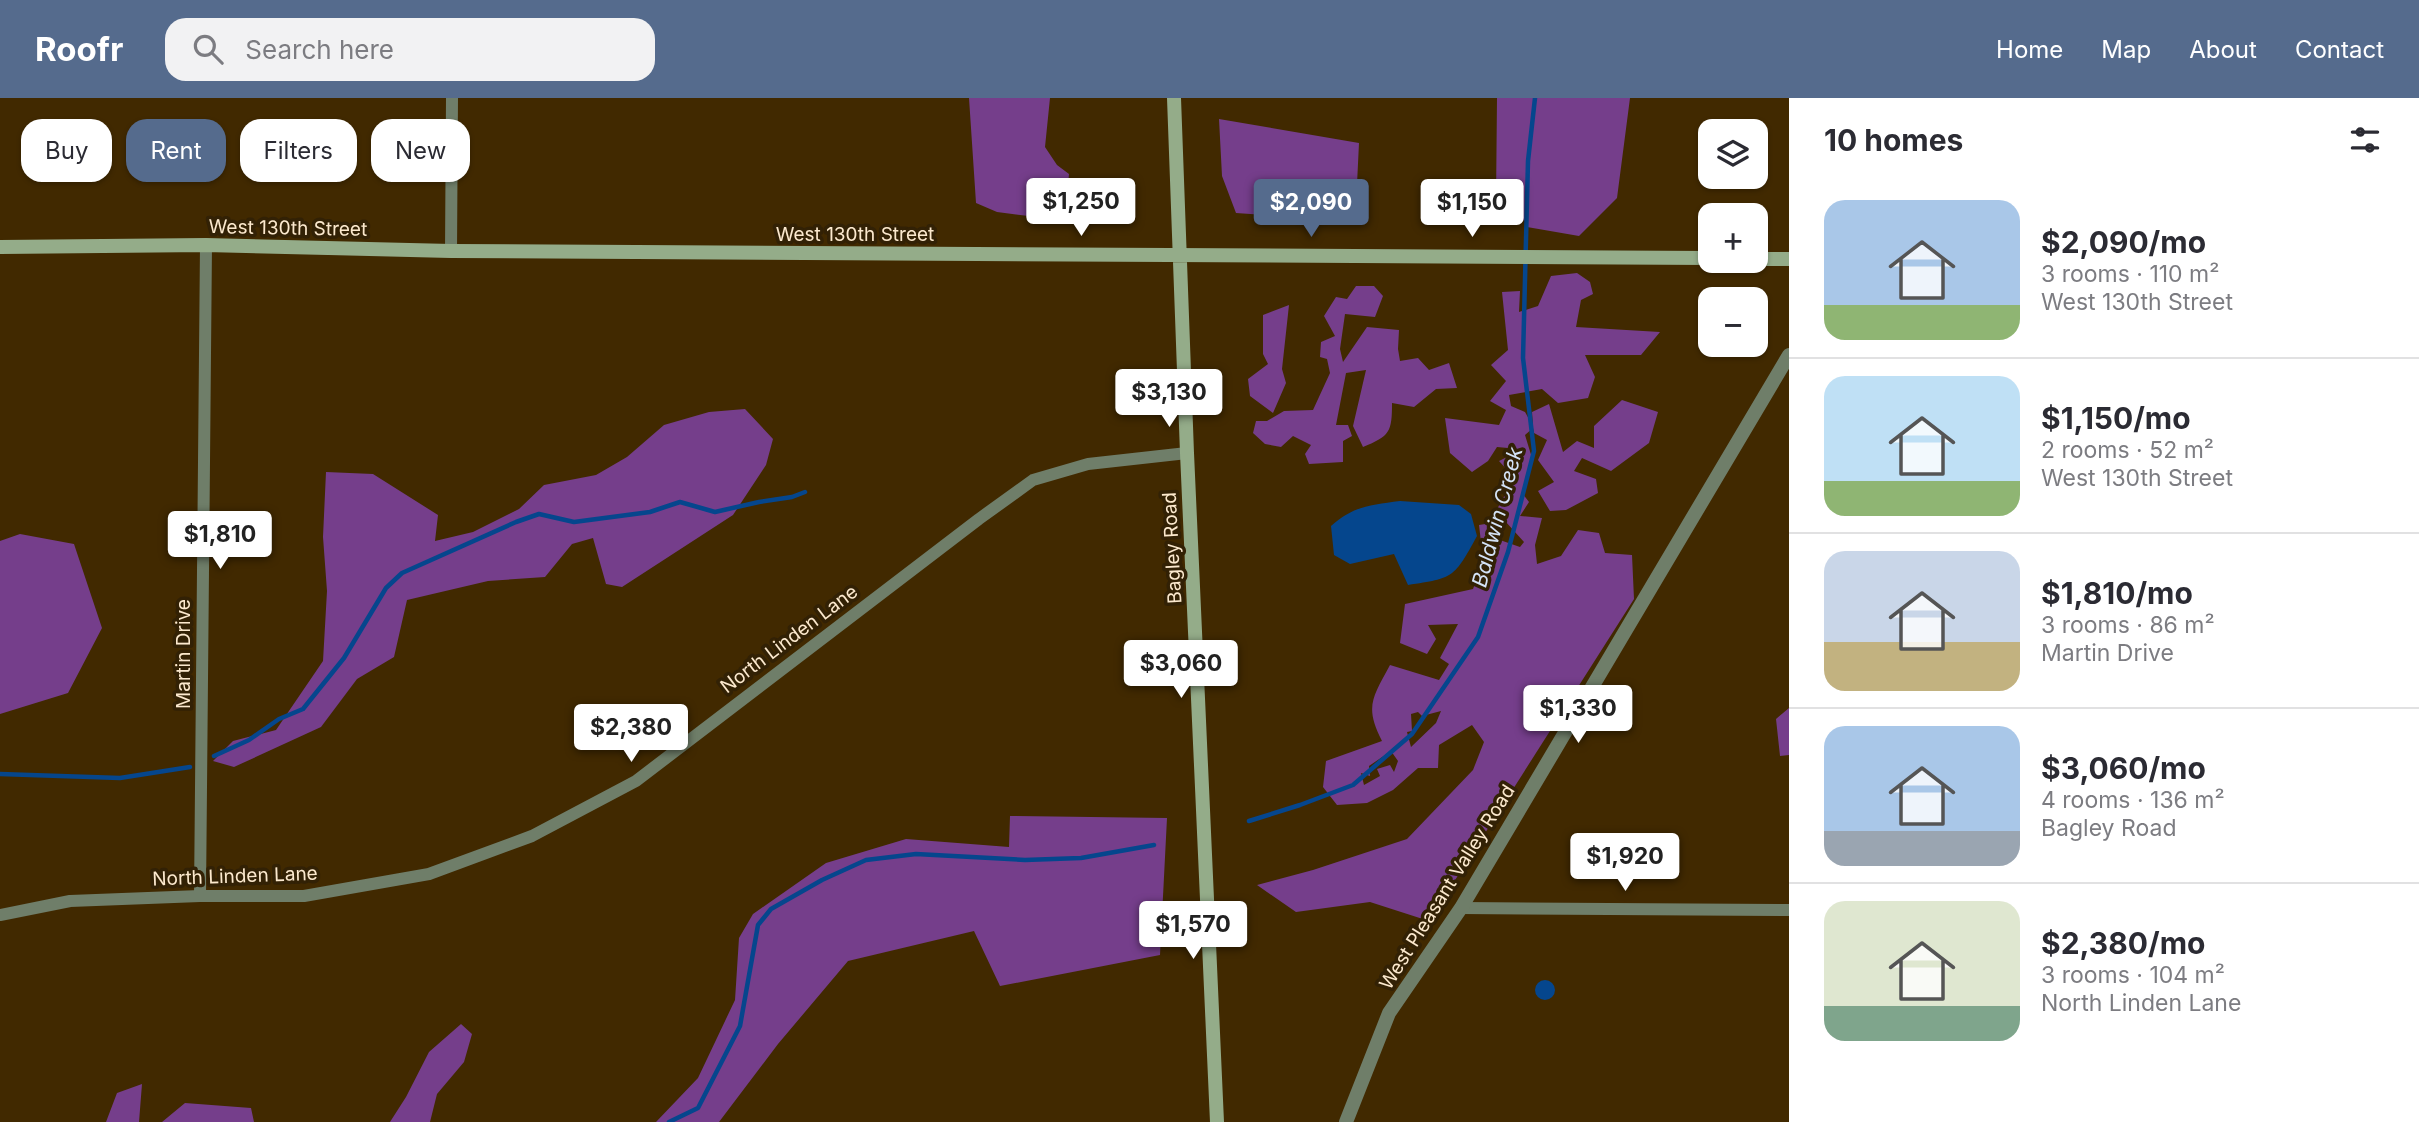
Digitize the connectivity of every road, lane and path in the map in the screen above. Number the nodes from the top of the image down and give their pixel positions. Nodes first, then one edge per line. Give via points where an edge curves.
1 (452, 98) edge
2 (1174, 98) edge
3 (206, 245) junction
4 (0, 247) edge
5 (451, 251) junction
6 (1180, 256) junction
7 (1698, 258) edge
8 (1768, 258) edge
9 (1789, 259) edge
10 (1789, 355) edge
11 (1187, 453) junction
12 (200, 896) junction
13 (1461, 908) junction
14 (1789, 910) edge
15 (0, 915) edge
16 (1217, 1122) edge
17 (1346, 1122) edge

1 - 5 street
2 - 6 main road, Bagley Road
3 - 4 main road, West 130th Street
3 - 5 main road, West 130th Street
3 - 12 street, Martin Drive
5 - 6 main road, West 130th Street
6 - 7 main road, West 130th Street
6 - 11 main road, Bagley Road
8 - 9 main road
10 - 13 street, West Pleasant Valley Road
11 - 12 street, North Linden Lane via 1087,464 1033,480 636,781 532,835 429,874 304,896
11 - 16 main road, Bagley Road
12 - 15 street, North Linden Lane via 70,901
13 - 14 street
13 - 17 street, West Pleasant Valley Road via 1389,1013

